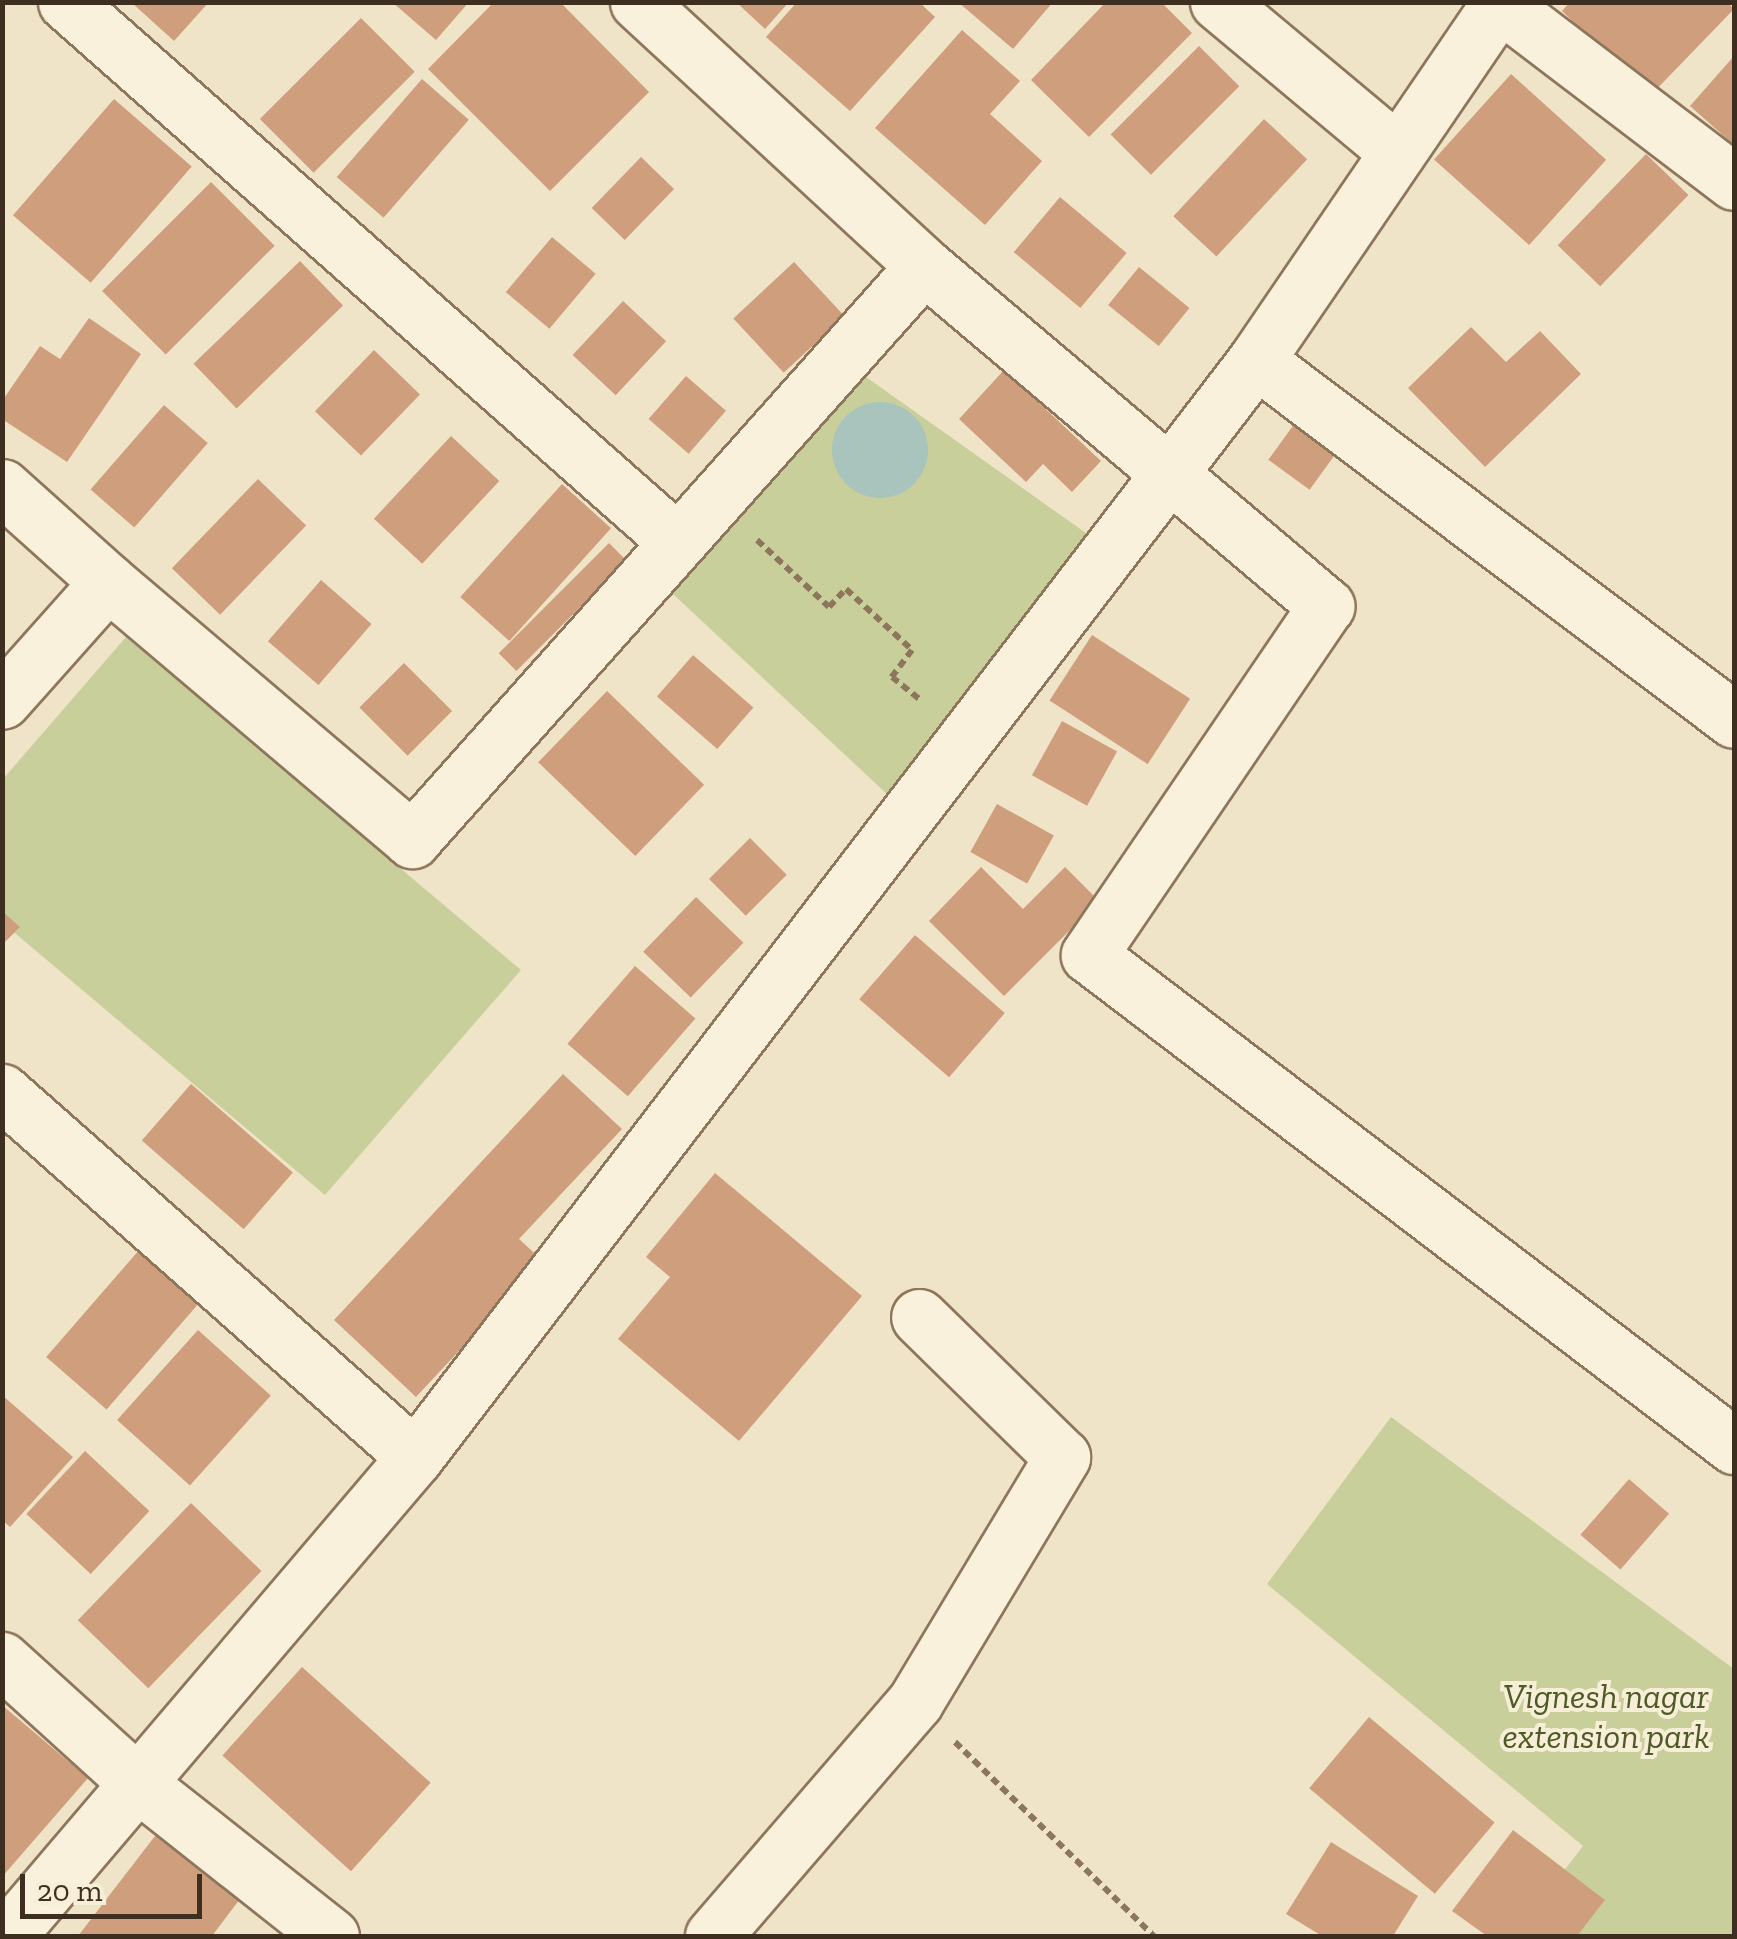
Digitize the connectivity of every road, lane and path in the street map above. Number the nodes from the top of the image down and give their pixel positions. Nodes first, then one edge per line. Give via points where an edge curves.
1 (66, 2) edge
2 (638, 2) edge
3 (1218, 2) edge
4 (1499, 3) edge
5 (1396, 150) junction
6 (1734, 182) edge
7 (924, 266) junction
8 (1256, 360) junction
9 (1170, 474) junction
10 (2, 487) edge
11 (712, 499) junction
12 (675, 540) junction
13 (108, 582) junction
14 (2, 701) edge
15 (1734, 720) edge
16 (968, 739) junction
17 (2, 1092) edge
18 (919, 1316) dead end
19 (1734, 1446) edge
20 (414, 1457) junction
21 (2, 1660) edge
22 (915, 1702) junction
23 (141, 1786) junction
24 (6, 1936) edge
25 (331, 1936) edge
26 (713, 1936) edge
27 (1154, 1936) edge

1 - 12 street
2 - 7 street
3 - 5 street
4 - 5 street
4 - 6 street
5 - 8 street
7 - 9 street
7 - 11 street
8 - 9 street
8 - 15 street
9 - 16 street
9 - 19 street via 1326,606 1089,955
10 - 13 street
11 - 12 street
11 - 16 path via 829,607 846,589 912,650 892,676
12 - 13 street via 412,840
13 - 14 street
16 - 20 street
17 - 20 street
18 - 22 street via 1062,1457
20 - 23 street
21 - 23 street
22 - 26 street
22 - 27 path
23 - 24 street
23 - 25 street

